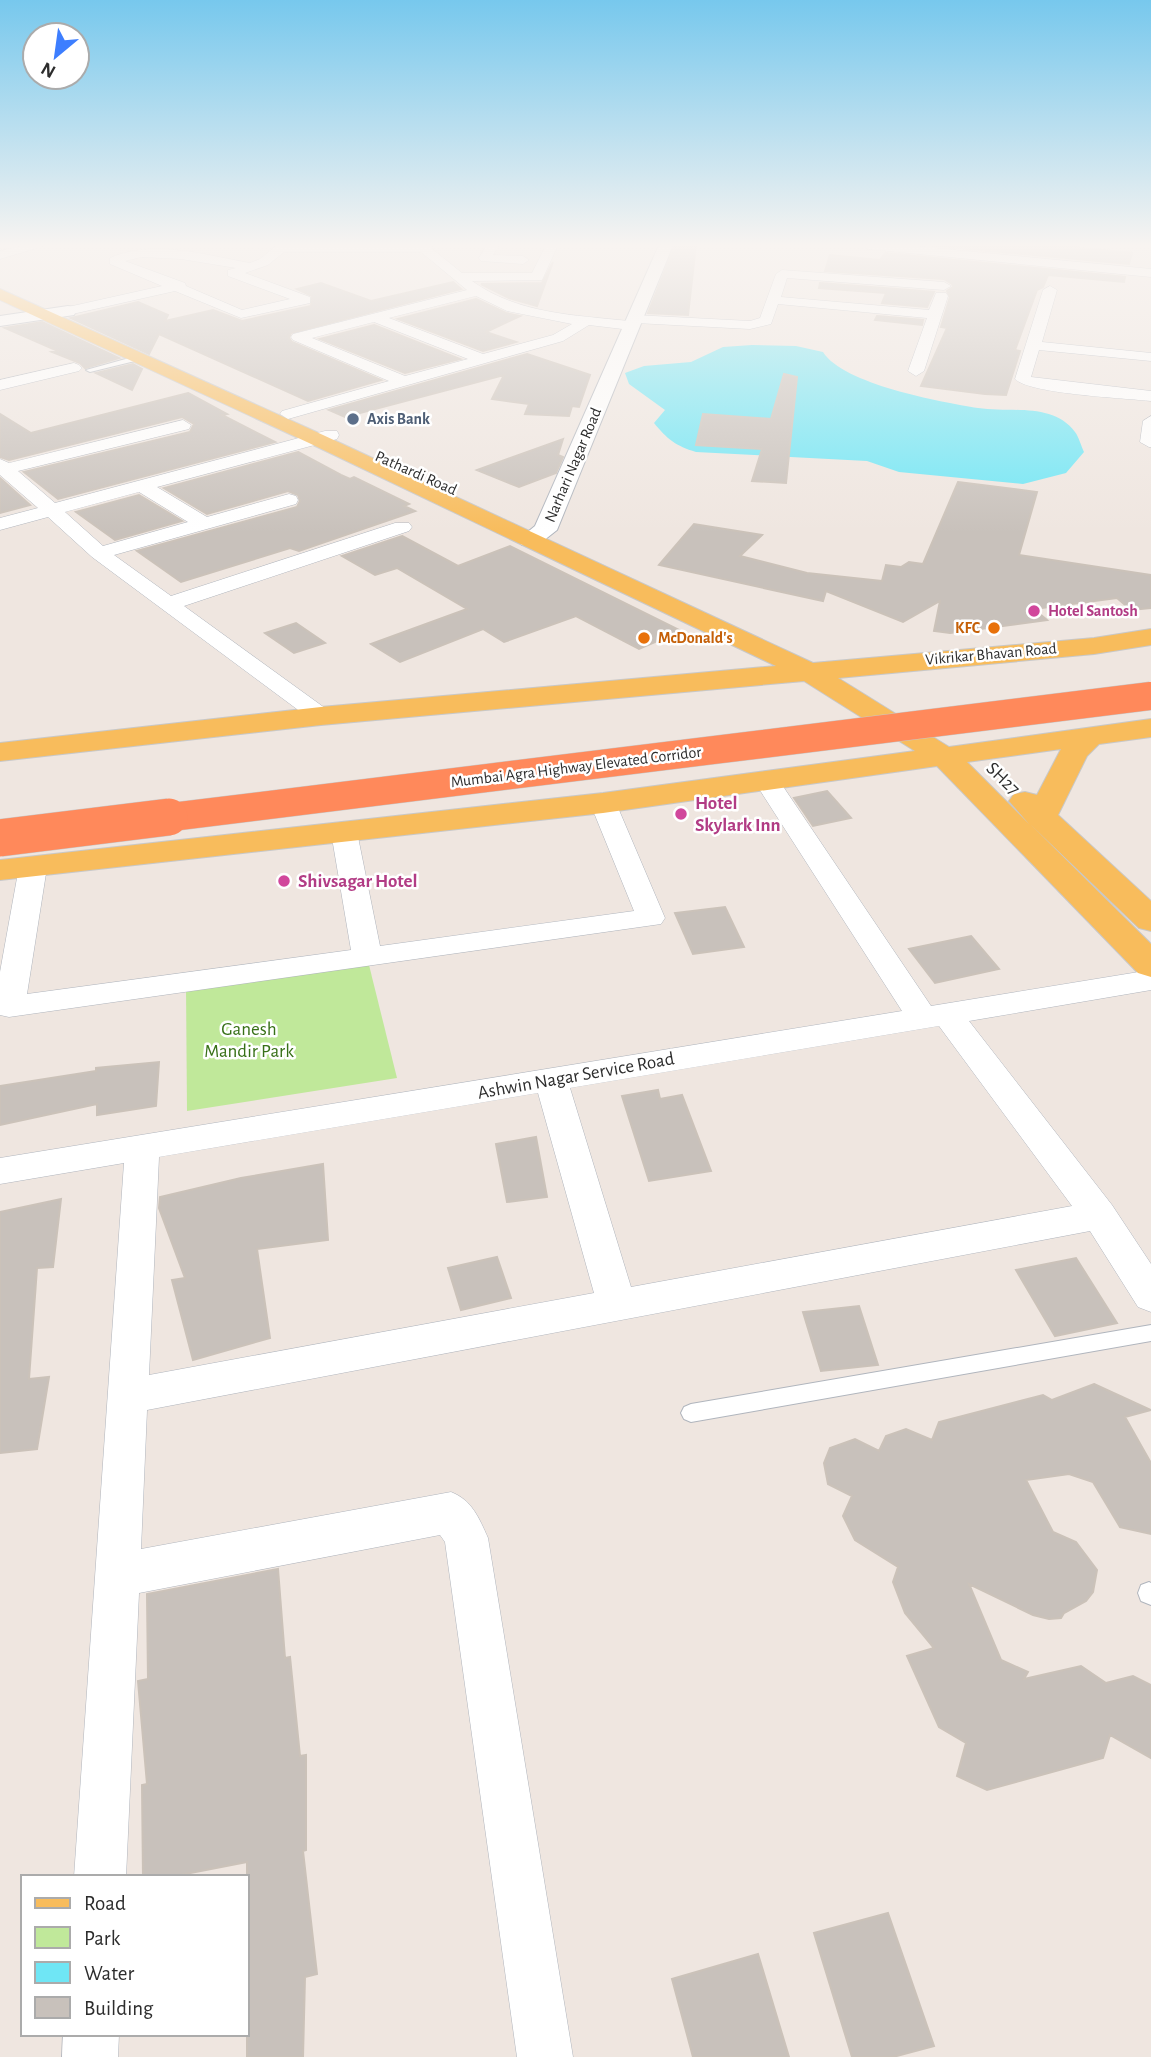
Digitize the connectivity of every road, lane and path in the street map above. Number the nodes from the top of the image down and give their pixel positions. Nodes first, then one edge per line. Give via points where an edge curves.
1 (104, 341) edge
2 (132, 341) edge
3 (308, 341) edge
4 (436, 341) edge
5 (547, 341) edge
6 (624, 341) edge
7 (926, 341) edge
8 (1034, 341) edge
9 (1032, 345) junction
10 (140, 357) junction
11 (1151, 357) edge
12 (482, 359) junction
13 (74, 368) dead end
14 (90, 369) dead end
15 (916, 371) dead end
16 (403, 381) junction
17 (0, 386) edge
18 (1151, 396) edge
19 (288, 414) junction
20 (1151, 421) edge
21 (183, 425) dead end
22 (323, 437) junction
23 (1149, 442) dead end
24 (2, 468) edge
25 (143, 487) junction
26 (289, 500) dead end
27 (52, 510) junction
28 (203, 523) junction
29 (0, 524) edge
30 (402, 527) dead end
31 (537, 535) junction
32 (99, 553) junction
33 (168, 604) junction
34 (720, 630) junction
35 (1151, 637) edge
36 (819, 670) junction
37 (1151, 672) edge
38 (702, 680) junction
39 (1151, 696) edge
40 (321, 716) junction
41 (1151, 728) edge
42 (1090, 736) junction
43 (0, 752) edge
44 (960, 755) junction
45 (767, 781) junction
46 (603, 803) junction
47 (0, 813) edge
48 (1041, 817) junction
49 (344, 832) junction
50 (0, 838) edge
51 (33, 867) junction
52 (0, 870) edge
53 (1151, 920) edge
54 (367, 957) junction
55 (1151, 965) edge
56 (1151, 980) edge
57 (935, 1016) junction
58 (551, 1080) junction
59 (142, 1149) junction
60 (0, 1171) edge
61 (1099, 1215) junction
62 (1151, 1296) edge
63 (617, 1304) junction
64 (1151, 1333) edge
65 (129, 1396) junction
66 (691, 1413) dead end
67 (118, 1575) junction
68 (100, 1875) edge
69 (91, 2036) edge
70 (90, 2057) edge
71 (545, 2057) edge

1 - 10 main road
2 - 19 main road
3 - 16 street
4 - 12 street
5 - 12 street
6 - 31 street, Narhari Nagar Road
7 - 15 street
8 - 9 street
9 - 11 street
9 - 18 street via 1026,382
10 - 14 lane
10 - 22 main road
12 - 16 street
13 - 17 street
16 - 19 street
19 - 22 main road
20 - 23 street
21 - 24 street
22 - 25 street
22 - 31 main road
24 - 27 street
25 - 27 street
25 - 28 street
26 - 28 street
27 - 29 street
27 - 32 street
28 - 32 street
30 - 33 street
31 - 34 main road
31 - 36 main road via 594,551
32 - 33 street
33 - 40 street
34 - 36 main road
34 - 38 main road via 722,653
35 - 36 main road, Vikrikar Bhavan Road
36 - 38 main road, Vikrikar Bhavan Road
36 - 44 main road
37 - 47 highway, Mumbai Agra Highway Elevated Corridor
38 - 40 main road, Vikrikar Bhavan Road
39 - 50 highway, Mumbai Agra Highway Elevated Corridor, bridge
40 - 43 main road, Vikrikar Bhavan Road
41 - 42 main road
42 - 44 main road
42 - 48 main road via 1074,751
44 - 45 main road
44 - 48 main road, SH27 / SH27
44 - 55 main road
45 - 46 main road
45 - 57 street
46 - 49 main road
46 - 54 street via 650,918
48 - 53 main road, SH27 / SH27
49 - 51 main road
49 - 54 street
51 - 52 main road
51 - 54 street via 9,1007
56 - 57 street, Ashwin Nagar Service Road
57 - 58 street, Ashwin Nagar Service Road
57 - 61 street
58 - 59 street, Ashwin Nagar Service Road
58 - 63 street
59 - 60 street, Ashwin Nagar Service Road
59 - 65 street
61 - 62 street
61 - 63 street
63 - 65 street
64 - 66 lane
65 - 67 street
67 - 68 street
67 - 71 street via 452,1512 466,1538
69 - 70 street

